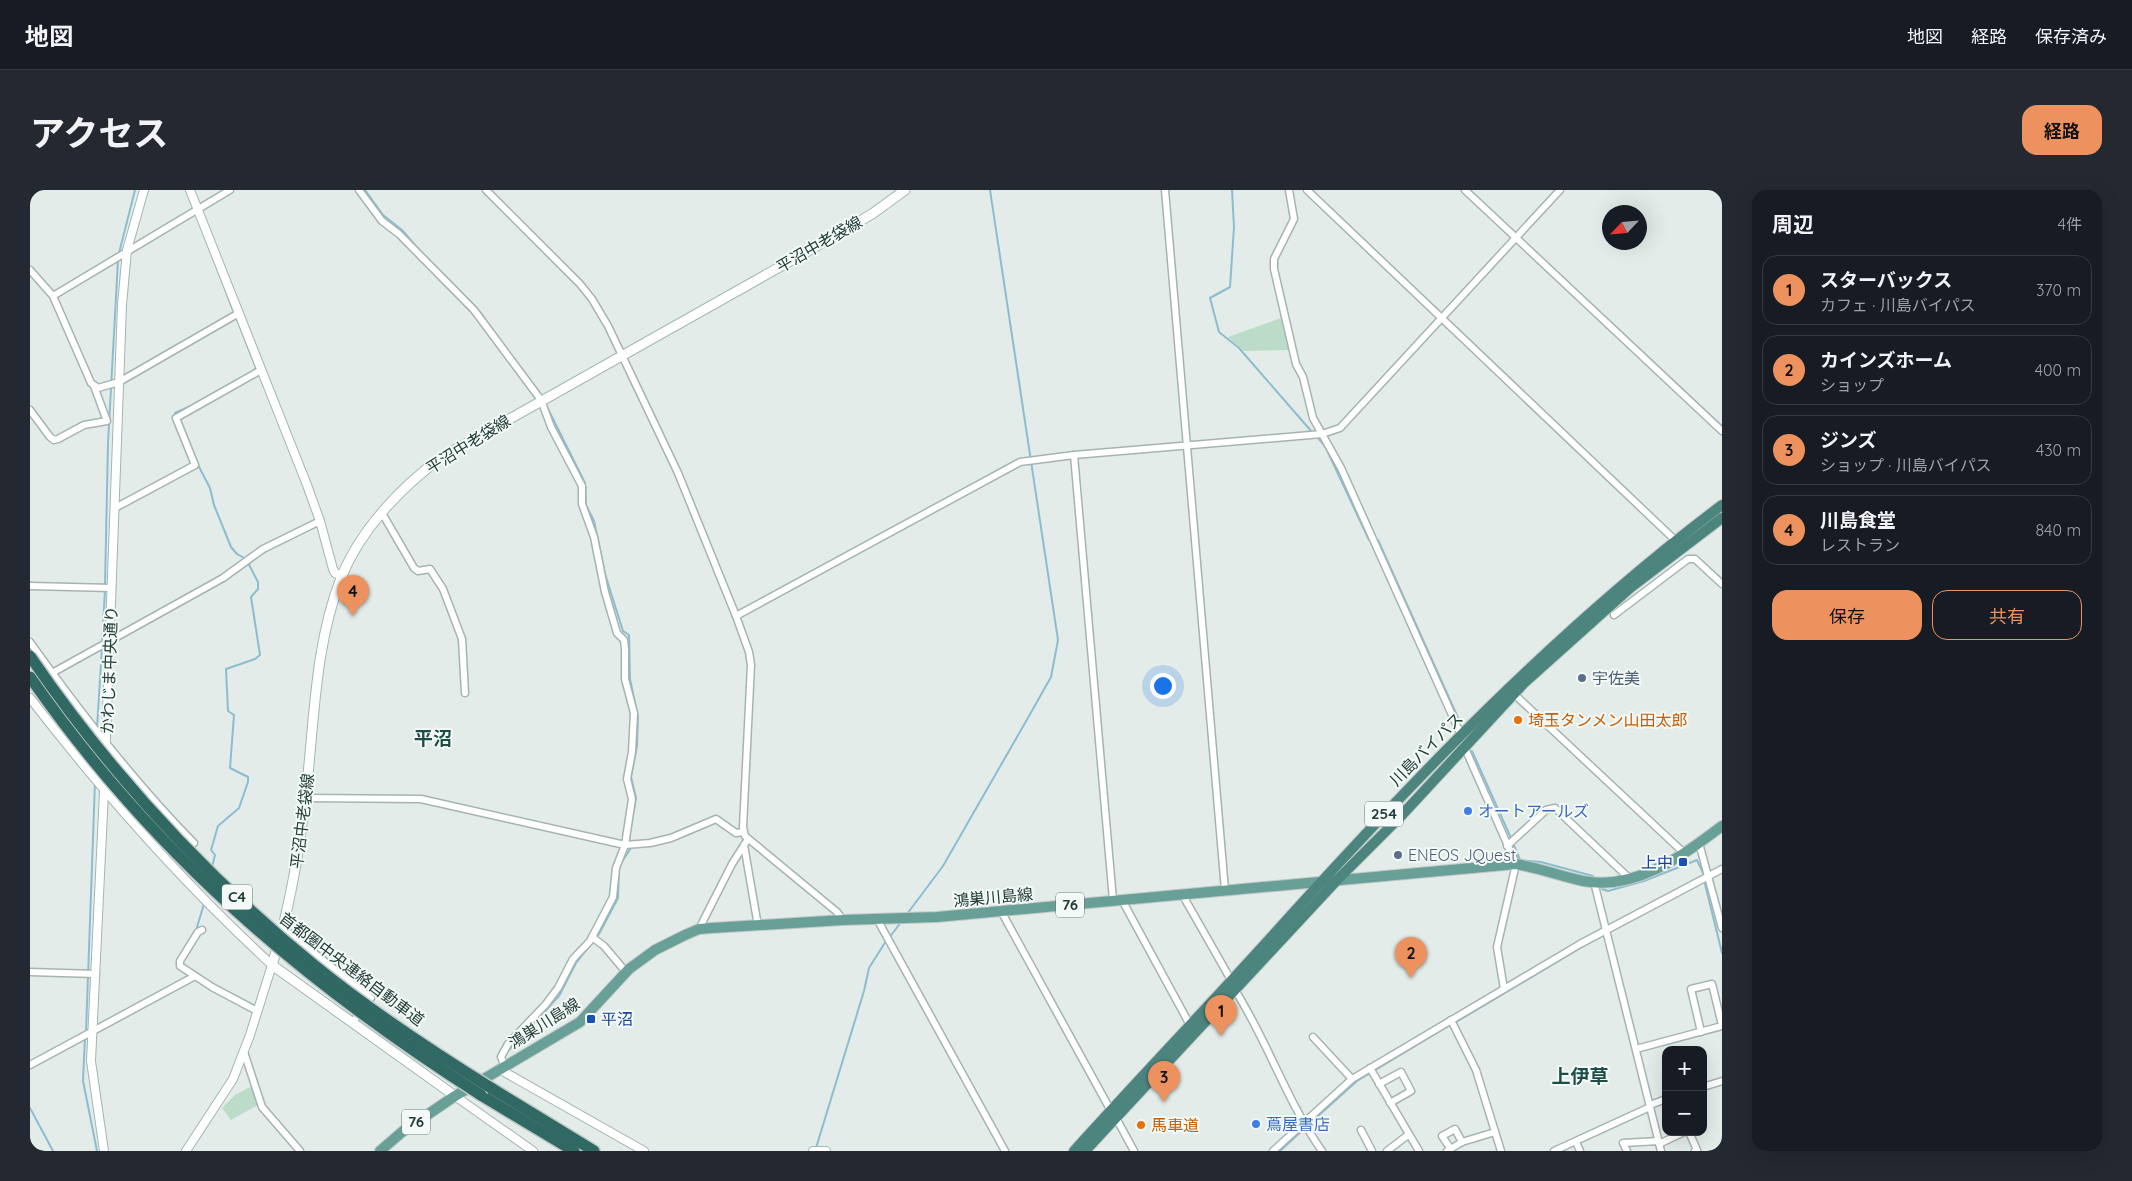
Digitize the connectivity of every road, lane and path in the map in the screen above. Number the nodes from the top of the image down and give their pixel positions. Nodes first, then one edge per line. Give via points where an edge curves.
1 (144, 190) edge
2 (190, 190) edge
3 (230, 190) edge
4 (359, 190) edge
5 (486, 190) edge
6 (906, 190) edge
7 (1164, 190) edge
8 (1289, 190) edge
9 (1307, 190) edge
10 (1465, 190) edge
11 (1560, 190) edge
12 (197, 209) junction
13 (1515, 238) junction
14 (127, 250) junction
15 (30, 270) edge
16 (53, 296) junction
17 (239, 314) junction
18 (1440, 318) junction
19 (621, 356) junction
20 (261, 370) junction
21 (114, 383) junction
22 (94, 386) junction
23 (541, 400) junction
24 (30, 410) edge
25 (1722, 431) edge
26 (1322, 434) junction
27 (1185, 446) junction
28 (1074, 455) junction
29 (1722, 505) edge
30 (115, 508) junction
31 (382, 513) junction
32 (1722, 518) edge
33 (320, 520) junction
34 (1676, 540) junction
35 (342, 576) junction
36 (1722, 584) edge
37 (30, 586) edge
38 (112, 588) junction
39 (1614, 615) dead end
40 (736, 616) junction
41 (110, 640) junction
42 (30, 642) edge
43 (30, 656) edge
44 (52, 673) junction
45 (30, 677) edge
46 (465, 694) dead end
47 (1514, 694) junction
48 (30, 698) edge
49 (1461, 735) junction
50 (106, 741) junction
51 (1464, 746) junction
52 (104, 792) junction
53 (306, 798) junction
54 (1722, 826) edge
55 (744, 832) junction
56 (746, 842) junction
57 (1699, 843) junction
58 (625, 845) junction
59 (1507, 846) junction
60 (1684, 853) junction
61 (170, 863) junction
62 (1516, 864) junction
63 (1722, 869) edge
64 (1708, 876) junction
65 (1630, 879) junction
66 (1336, 880) junction
67 (1320, 881) junction
68 (1594, 882) junction
69 (1225, 890) junction
70 (1182, 894) junction
71 (1118, 900) junction
72 (1001, 912) junction
73 (877, 919) junction
74 (843, 920) junction
75 (758, 926) junction
76 (1722, 928) edge
77 (284, 929) junction
78 (698, 929) junction
79 (1606, 929) junction
80 (202, 930) dead end
81 (594, 938) junction
82 (272, 965) junction
83 (30, 972) edge
84 (626, 972) junction
85 (96, 974) junction
86 (194, 976) junction
87 (1233, 985) junction
88 (1504, 989) junction
89 (257, 1011) junction
90 (1451, 1020) junction
91 (352, 1024) junction
92 (1190, 1025) junction
93 (1722, 1026) edge
94 (93, 1031) junction
95 (1701, 1032) junction
96 (1313, 1037) dead end
97 (1636, 1049) junction
98 (244, 1052) junction
99 (30, 1065) edge
100 (502, 1067) junction
101 (1370, 1068) junction
102 (1352, 1078) junction
103 (1722, 1081) edge
104 (1379, 1084) junction
105 (1707, 1086) edge
106 (486, 1092) junction
107 (455, 1096) junction
108 (1662, 1102) edge
109 (1390, 1103) junction
110 (1650, 1106) junction
111 (1113, 1114) junction
112 (1303, 1124) junction
113 (558, 1130) junction
114 (1361, 1130) dead end
115 (1495, 1132) junction
116 (1408, 1135) junction
117 (1677, 1136) edge
118 (1691, 1136) edge
119 (1462, 1142) junction
120 (1576, 1142) junction
121 (1660, 1145) edge
122 (1448, 1150) edge
123 (104, 1151) edge
124 (186, 1151) edge
125 (300, 1151) edge
126 (380, 1151) edge
127 (534, 1151) edge
128 (574, 1151) edge
129 (594, 1151) edge
130 (602, 1151) edge
131 (644, 1151) edge
132 (813, 1151) edge
133 (826, 1151) edge
134 (1005, 1151) edge
135 (1074, 1151) edge
136 (1085, 1151) edge
137 (1134, 1151) edge
138 (1273, 1151) edge
139 (1322, 1151) edge
140 (1372, 1151) edge
141 (1387, 1151) edge
142 (1419, 1151) edge
143 (1501, 1151) edge
144 (1554, 1151) edge
145 (1580, 1151) edge
146 (1627, 1151) edge
147 (1695, 1151) edge

1 - 14 street, かわじま中央通り
2 - 12 street
3 - 12 street
4 - 23 street via 382,221 474,310
5 - 19 street via 584,288 608,326
6 - 19 main road, 平沼中老袋線 via 864,218
7 - 27 street
8 - 26 street via 1294,219 1274,259 1274,269 1296,364 1313,418
9 - 18 street
10 - 13 street
11 - 13 street
12 - 14 street
12 - 17 street
13 - 18 street
13 - 25 street
14 - 16 street
14 - 21 street, かわじま中央通り
15 - 16 street
16 - 22 street
17 - 20 street
17 - 21 street
18 - 26 street via 1351,418 1340,428
18 - 34 street
19 - 23 main road, 平沼中老袋線
19 - 40 street via 678,473
20 - 30 street via 176,418 195,465
20 - 33 street
21 - 22 street via 102,388
21 - 30 street, かわじま中央通り
22 - 24 street via 106,421 84,425 54,440
23 - 31 main road, 平沼中老袋線 via 442,457 414,479
23 - 58 street via 551,427 582,486 582,504 594,537 605,592 617,633 624,640 625,679 634,712 632,752 626,779 632,799
26 - 27 street
26 - 49 street
27 - 28 street
27 - 69 street
28 - 40 street via 1028,460 1013,465
28 - 71 street
29 - 34 highway, 川島バイパス / 254
30 - 38 street, かわじま中央通り
31 - 35 main road, 平沼中老袋線
31 - 46 street via 414,568 418,571 430,569 443,589 462,639
32 - 47 highway, 川島バイパス / 254 via 1630,588
33 - 35 street via 333,569
33 - 41 street via 263,549 223,578
34 - 49 highway, 川島バイパス / 254 via 1625,580 1519,676
35 - 53 main road, 平沼中老袋線 via 327,621 321,654
36 - 39 street via 1695,559 1688,559
37 - 38 street
38 - 41 street, かわじま中央通り
40 - 55 street via 751,665
41 - 44 street
41 - 50 street, かわじま中央通り
42 - 44 street
43 - 106 highway, 首都圏中央連絡自動車道 / C4, bridge via 122,778 192,854 250,910 315,966
44 - 50 street
45 - 106 highway, 首都圏中央連絡自動車道 / C4, bridge via 116,787 242,918 351,1007
47 - 51 highway, 川島バイパス / 254
47 - 60 street
48 - 52 street
49 - 67 highway, 川島バイパス / 254
50 - 52 street, かわじま中央通り
50 - 61 street via 153,800 194,843
51 - 59 street
51 - 66 highway, 川島バイパス / 254 via 1401,816
52 - 61 street
52 - 85 street, かわじま中央通り
53 - 58 street via 421,799
53 - 77 main road, 平沼中老袋線 via 296,877
54 - 57 main road, 鴻巣川島線 / 76
55 - 56 street
55 - 58 street via 736,833 716,819 671,838
56 - 74 street
56 - 75 street
56 - 78 street
57 - 60 main road, 鴻巣川島線 / 76
57 - 64 street
58 - 81 street via 616,868 614,897
59 - 62 street
59 - 65 street via 1546,810 1554,808
60 - 65 main road, 鴻巣川島線 / 76 via 1658,869
61 - 82 street
62 - 66 main road, 鴻巣川島線 / 76
62 - 68 main road, 鴻巣川島線 / 76
62 - 88 street via 1497,947
63 - 64 street
64 - 76 street
64 - 79 street
65 - 68 main road, 鴻巣川島線 / 76
66 - 67 main road, 鴻巣川島線 / 76
66 - 87 highway, 川島バイパス / 254
67 - 69 main road, 鴻巣川島線 / 76
67 - 87 highway, 川島バイパス / 254
68 - 79 street
69 - 70 main road, 鴻巣川島線 / 76
70 - 71 main road, 鴻巣川島線 / 76
70 - 87 street
71 - 72 main road, 鴻巣川島線 / 76
71 - 92 street
72 - 73 main road, 鴻巣川島線 / 76
72 - 111 street
73 - 74 main road, 鴻巣川島線 / 76
73 - 134 street
74 - 75 main road, 鴻巣川島線 / 76
75 - 78 main road, 鴻巣川島線 / 76
77 - 82 main road, 平沼中老袋線
77 - 91 street via 371,998
78 - 84 main road, 鴻巣川島線 / 76 via 655,950
79 - 88 street
79 - 97 street
80 - 86 street via 179,964
81 - 84 street
81 - 100 street via 573,959 546,1004 508,1044 502,1057
82 - 89 street
82 - 91 main road
83 - 85 street
84 - 100 main road, 鴻巣川島線 / 76 via 580,1022
85 - 94 street, かわじま中央通り
86 - 89 street
86 - 94 street
87 - 92 highway, 川島バイパス / 254
87 - 111 highway, 川島バイパス / 254
87 - 112 street
88 - 90 street
89 - 98 street
90 - 101 street
90 - 115 street via 1476,1070
91 - 107 main road
92 - 111 highway, 川島バイパス / 254
93 - 95 street
93 - 95 street via 1712,984 1691,990
94 - 99 street
94 - 123 street, かわじま中央通り via 92,1074
95 - 97 street
96 - 102 street
97 - 110 street
98 - 124 street via 233,1079
98 - 125 street via 262,1107
100 - 107 main road, 鴻巣川島線 / 76
100 - 131 street
101 - 102 street
101 - 104 street
102 - 112 street
103 - 105 street
104 - 109 street
104 - 109 street via 1401,1072 1412,1091
106 - 113 highway, 首都圏中央連絡自動車道 / C4
106 - 128 highway, 首都圏中央連絡自動車道 / C4
107 - 126 main road, 鴻巣川島線 / 76
107 - 127 street
108 - 110 street
109 - 116 street
110 - 120 street
110 - 121 street
111 - 135 highway, 川島バイパス / 254
111 - 136 highway, 川島バイパス / 254
111 - 137 street
112 - 138 street
112 - 139 street
113 - 129 highway, 首都圏中央連絡自動車道 / C4
113 - 130 highway
114 - 140 street
115 - 119 street
115 - 143 street
116 - 141 street
116 - 142 street
117 - 121 street
118 - 147 street via 1698,1150
119 - 122 street
119 - 122 street via 1455,1129 1448,1132 1442,1136
120 - 144 street
120 - 145 street
121 - 146 street via 1623,1143
132 - 133 street

